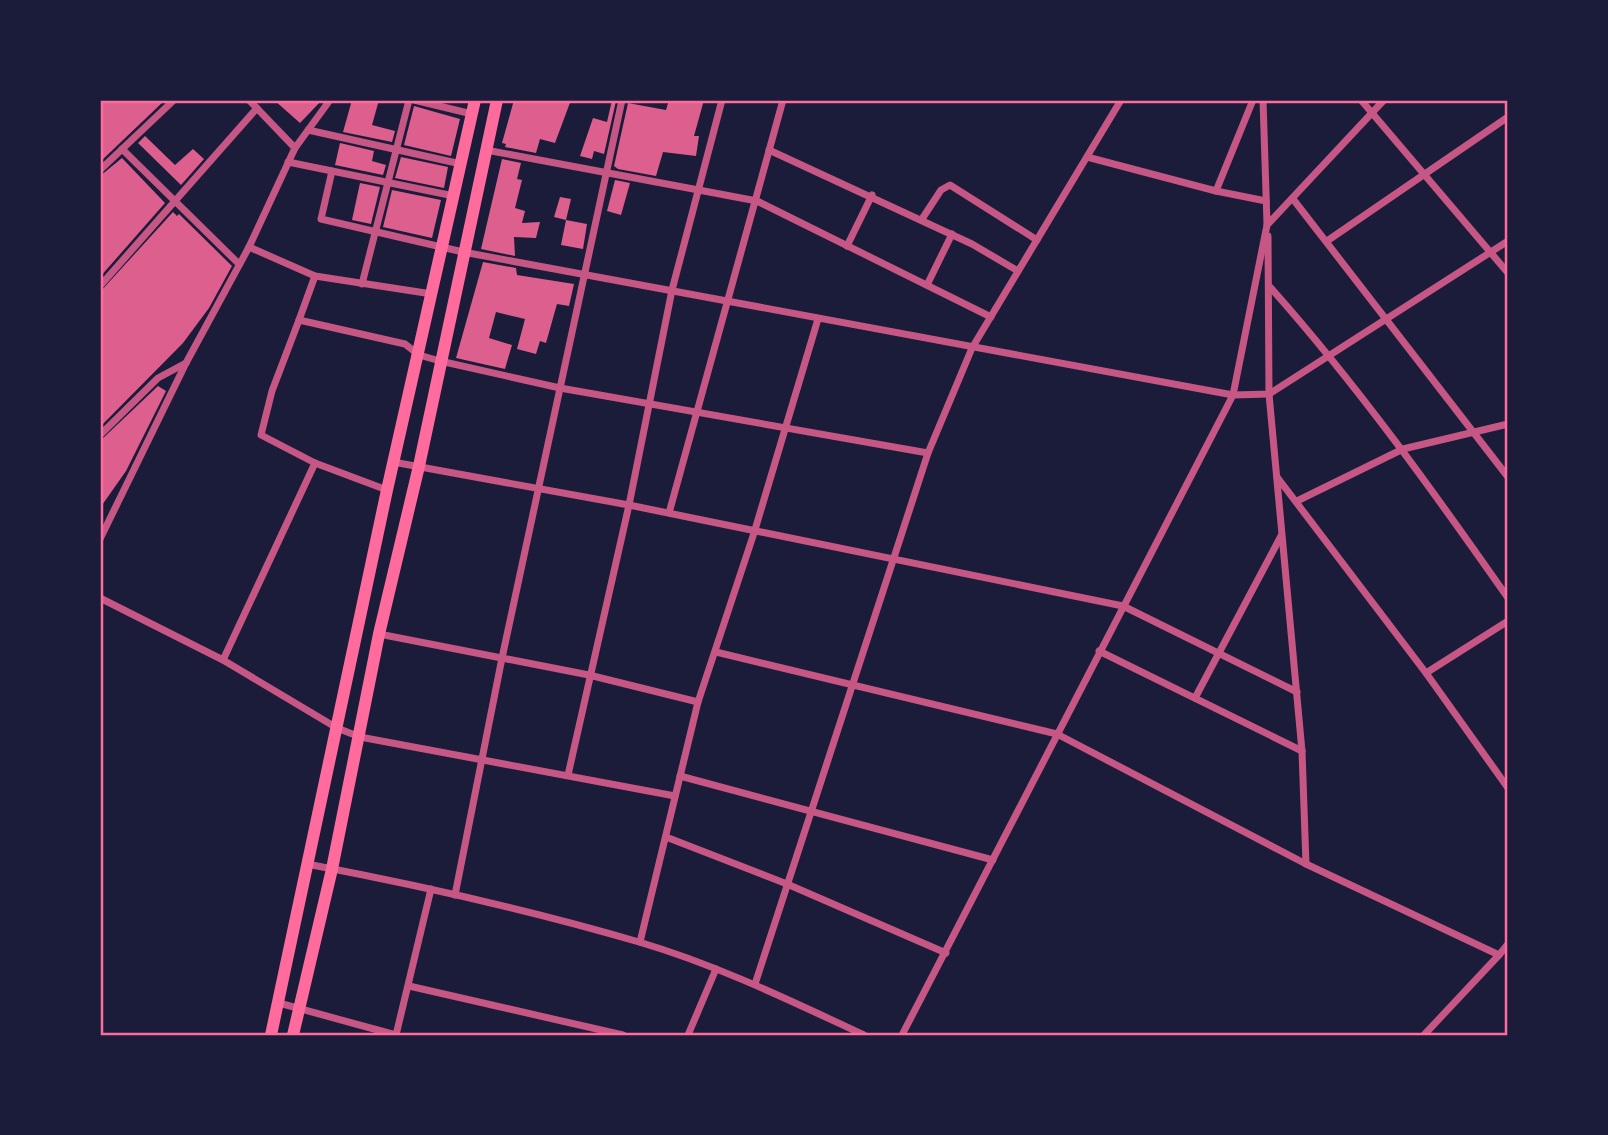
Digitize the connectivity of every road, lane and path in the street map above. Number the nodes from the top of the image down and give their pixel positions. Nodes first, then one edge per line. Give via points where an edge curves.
1 (174, 100) edge
2 (249, 100) edge
3 (330, 100) edge
4 (411, 100) edge
5 (475, 100) edge
6 (497, 100) edge
7 (622, 100) edge
8 (722, 100) edge
9 (783, 100) edge
10 (1121, 100) edge
11 (1253, 100) edge
12 (1263, 100) edge
13 (1361, 100) edge
14 (1384, 100) edge
15 (257, 108) junction
16 (1374, 113) junction
17 (472, 114) junction
18 (1508, 117) edge
19 (308, 130) junction
20 (295, 148) junction
21 (122, 149) junction
22 (396, 149) junction
23 (486, 150) junction
24 (769, 150) junction
25 (1087, 156) junction
26 (288, 162) junction
27 (461, 164) junction
28 (100, 170) edge
29 (332, 171) junction
30 (1424, 172) junction
31 (606, 173) junction
32 (387, 182) junction
33 (698, 190) junction
34 (1216, 191) junction
35 (872, 195) junction
36 (454, 196) junction
37 (1293, 199) junction
38 (757, 201) junction
39 (1266, 201) junction
40 (176, 202) junction
41 (922, 219) junction
42 (1267, 225) junction
43 (374, 231) junction
44 (952, 234) junction
45 (1037, 240) junction
46 (1327, 241) junction
47 (1508, 241) edge
48 (443, 246) junction
49 (848, 246) junction
50 (249, 247) junction
51 (1491, 251) junction
52 (463, 252) junction
53 (239, 264) junction
54 (1018, 271) junction
55 (1508, 273) edge
56 (585, 275) junction
57 (315, 276) junction
58 (362, 284) junction
59 (927, 285) junction
60 (100, 286) edge
61 (1271, 288) junction
62 (672, 290) junction
63 (433, 294) junction
64 (727, 300) junction
65 (991, 317) junction
66 (818, 319) junction
67 (299, 320) junction
68 (1387, 321) junction
69 (972, 348) junction
70 (419, 355) junction
71 (1330, 355) junction
72 (440, 361) junction
73 (186, 363) junction
74 (560, 388) junction
75 (1269, 394) junction
76 (1233, 395) junction
77 (648, 402) junction
78 (697, 410) junction
79 (1508, 424) edge
80 (784, 429) junction
81 (1472, 432) junction
82 (100, 435) edge
83 (1403, 449) junction
84 (928, 453) junction
85 (393, 462) junction
86 (315, 463) junction
87 (419, 466) junction
88 (1277, 475) junction
89 (1508, 477) edge
90 (540, 489) junction
91 (387, 490) junction
92 (1297, 501) junction
93 (629, 505) junction
94 (669, 513) junction
95 (754, 533) junction
96 (1281, 535) junction
97 (100, 539) edge
98 (895, 558) junction
99 (100, 598) edge
100 (1508, 598) edge
101 (1123, 606) junction
102 (1508, 621) edge
103 (379, 634) junction
104 (1099, 650) junction
105 (1219, 651) junction
106 (716, 652) junction
107 (502, 658) junction
108 (223, 660) junction
109 (1426, 673) junction
110 (589, 675) junction
111 (852, 684) junction
112 (1297, 692) junction
113 (1195, 698) junction
114 (698, 702) junction
115 (337, 728) junction
116 (1057, 734) junction
117 (360, 737) junction
118 (1302, 751) junction
119 (484, 761) junction
120 (568, 775) junction
121 (680, 776) junction
122 (1508, 788) edge
123 (675, 796) junction
124 (809, 812) junction
125 (666, 837) junction
126 (993, 860) junction
127 (307, 864) junction
128 (1306, 864) junction
129 (332, 869) junction
130 (786, 884) junction
131 (431, 889) junction
132 (455, 895) junction
133 (640, 942) junction
134 (1508, 944) edge
135 (946, 953) junction
136 (1499, 954) junction
137 (716, 969) junction
138 (755, 984) junction
139 (409, 986) junction
140 (279, 1003) junction
141 (300, 1008) junction
142 (271, 1035) edge
143 (293, 1035) edge
144 (396, 1035) edge
145 (623, 1035) edge
146 (688, 1035) edge
147 (864, 1035) edge
148 (902, 1035) edge
149 (1424, 1035) edge

1 - 21 street
2 - 15 street
3 - 19 street
4 - 17 street
4 - 22 street
5 - 17 main road
6 - 23 main road
7 - 31 street
8 - 33 street
9 - 24 street
10 - 25 street
11 - 34 street
12 - 39 street
13 - 16 street
14 - 16 street
15 - 20 street
15 - 40 street
16 - 30 street
16 - 37 street
17 - 27 main road
18 - 30 street
19 - 20 street
19 - 22 street
20 - 26 street
21 - 28 street
21 - 40 street
22 - 27 street
22 - 32 street
23 - 31 street
23 - 52 main road
24 - 35 street
24 - 38 street
25 - 34 street
25 - 45 street
26 - 29 street
26 - 50 street
27 - 36 main road
29 - 32 street
29 - 43 street via 321,219
30 - 46 street
30 - 51 street
31 - 33 street
31 - 56 street
32 - 36 street
32 - 43 street
33 - 38 street
33 - 62 street
34 - 39 street
35 - 41 street
35 - 49 street
36 - 48 main road
37 - 42 street
37 - 46 street
38 - 49 street
38 - 64 street
39 - 42 street
40 - 53 street
40 - 60 street
41 - 44 street
41 - 45 street via 941,190 950,185
42 - 61 street
42 - 76 street
43 - 48 street
43 - 58 street
44 - 54 street
44 - 59 street
45 - 54 street
46 - 68 street
47 - 51 street
48 - 52 street
48 - 63 main road
49 - 59 street
50 - 53 street
50 - 57 street
51 - 55 street
51 - 68 street
52 - 56 street
52 - 72 main road
53 - 73 street
54 - 65 street
56 - 62 street
56 - 74 street
57 - 58 street
57 - 67 street
58 - 63 street
59 - 65 street
61 - 71 street
61 - 75 street
62 - 64 street
62 - 77 street
63 - 70 main road
64 - 66 street
64 - 78 street
65 - 69 street
66 - 69 street
66 - 80 street
67 - 70 street via 405,344
67 - 86 street via 260,431 264,439
68 - 71 street
68 - 81 street
69 - 76 street
69 - 84 street
70 - 72 street
70 - 85 main road
71 - 75 street
71 - 83 street
72 - 74 street
72 - 87 main road
73 - 82 street via 158,378
73 - 97 street
74 - 77 street
74 - 90 street
75 - 76 street
75 - 88 street
76 - 101 street
77 - 78 street
77 - 93 street
78 - 80 street
78 - 94 street
79 - 81 street
80 - 84 street
80 - 95 street
81 - 83 street
81 - 89 street
83 - 92 street
83 - 100 street
84 - 98 street
85 - 87 street
85 - 91 main road
86 - 91 street
86 - 108 street
87 - 90 street
87 - 103 main road
88 - 92 street
88 - 96 street
90 - 93 street
90 - 107 street
91 - 115 main road
92 - 109 street
93 - 94 street
93 - 110 street
94 - 95 street
95 - 98 street
95 - 106 street
96 - 105 street
96 - 112 street
98 - 101 street
98 - 111 street
99 - 108 street
101 - 104 street
101 - 105 street
102 - 109 street
103 - 107 street
103 - 117 main road
104 - 113 street
104 - 116 street
105 - 112 street
105 - 113 street
106 - 111 street
106 - 114 street
107 - 110 street
107 - 119 street
108 - 115 street
109 - 122 street
110 - 114 street
110 - 120 street
111 - 116 street
111 - 124 street
112 - 118 street
113 - 118 street
114 - 121 street
115 - 117 street
115 - 127 main road
116 - 126 street
116 - 128 street
117 - 119 street
117 - 129 main road
118 - 128 street
119 - 120 street
119 - 132 street
120 - 123 street
121 - 123 street
121 - 124 street
123 - 125 street
124 - 126 street
124 - 130 street
125 - 130 street
125 - 133 street
126 - 135 street
127 - 129 street
127 - 140 main road
128 - 136 street
129 - 131 street
129 - 141 main road
130 - 135 street
130 - 138 street
131 - 132 street
131 - 139 street
132 - 133 street
133 - 137 street
134 - 136 street
135 - 148 street
136 - 149 street
137 - 138 street
137 - 146 street
138 - 147 street
139 - 144 street
139 - 145 street
140 - 141 street
140 - 142 main road
141 - 143 main road
141 - 144 street

